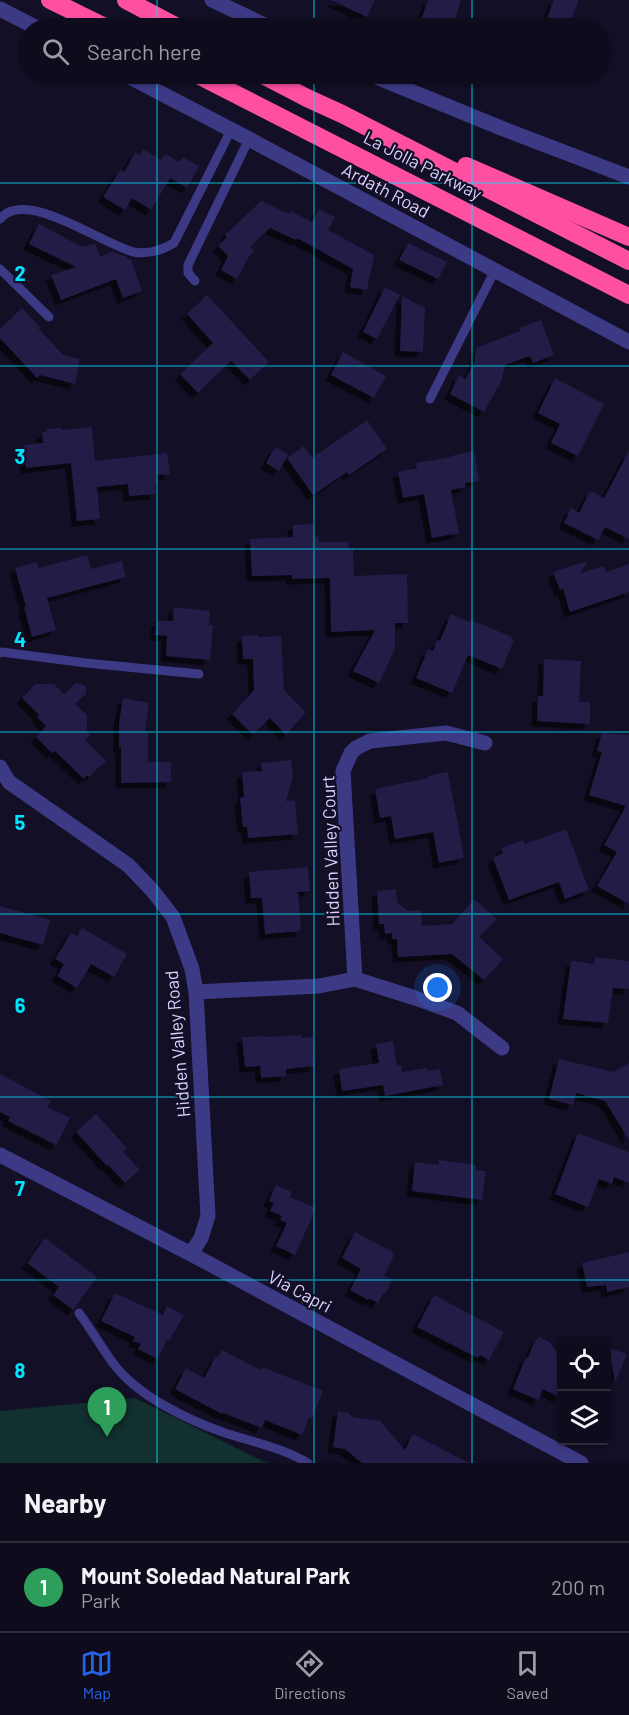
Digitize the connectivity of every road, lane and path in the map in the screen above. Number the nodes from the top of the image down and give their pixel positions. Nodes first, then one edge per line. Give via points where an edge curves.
1 (50, 0) edge
2 (126, 0) edge
3 (212, 0) edge
4 (0, 9) edge
5 (18, 18) edge
6 (87, 18) edge
7 (160, 18) edge
8 (250, 18) edge
9 (143, 84) edge
10 (216, 84) edge
11 (280, 84) edge
12 (393, 84) edge
13 (342, 114) junction
14 (231, 129) junction
15 (249, 139) junction
16 (629, 177) edge
17 (0, 219) edge
18 (629, 237) edge
19 (629, 261) edge
20 (0, 269) edge
21 (495, 270) junction
22 (195, 281) dead end
23 (629, 294) edge
24 (49, 317) dead end
25 (629, 342) edge
26 (430, 399) dead end
27 (0, 653) edge
28 (199, 674) dead end
29 (485, 743) dead end
30 (0, 767) edge
31 (355, 980) junction
32 (196, 992) junction
33 (502, 1048) dead end
34 (0, 1155) edge
35 (191, 1254) junction
36 (80, 1313) dead end
37 (308, 1463) edge
38 (581, 1463) edge

1 - 6 highway
2 - 7 highway
3 - 8 street
4 - 5 street
9 - 14 street, Ardath Road
10 - 23 highway, La Jolla Parkway
11 - 13 highway, La Jolla Parkway
12 - 16 street
13 - 18 highway
13 - 19 highway, La Jolla Parkway
14 - 15 street, Ardath Road
14 - 17 lane via 174,243 161,251 134,252 39,211 15,210
15 - 21 street, Ardath Road
15 - 22 lane via 188,265 188,273
20 - 24 lane
21 - 25 street, Ardath Road
21 - 26 lane
27 - 28 lane
29 - 31 street, Hidden Valley Court via 446,733 370,741 351,753 343,771
30 - 32 street, Hidden Valley Road via 9,782 128,865 152,890 173,917
31 - 32 street via 319,986
31 - 33 street via 457,1013
32 - 35 street, Hidden Valley Road via 208,1216
34 - 35 street, Via Capri
35 - 38 street, Via Capri
36 - 37 lane via 113,1364 139,1389 212,1427

